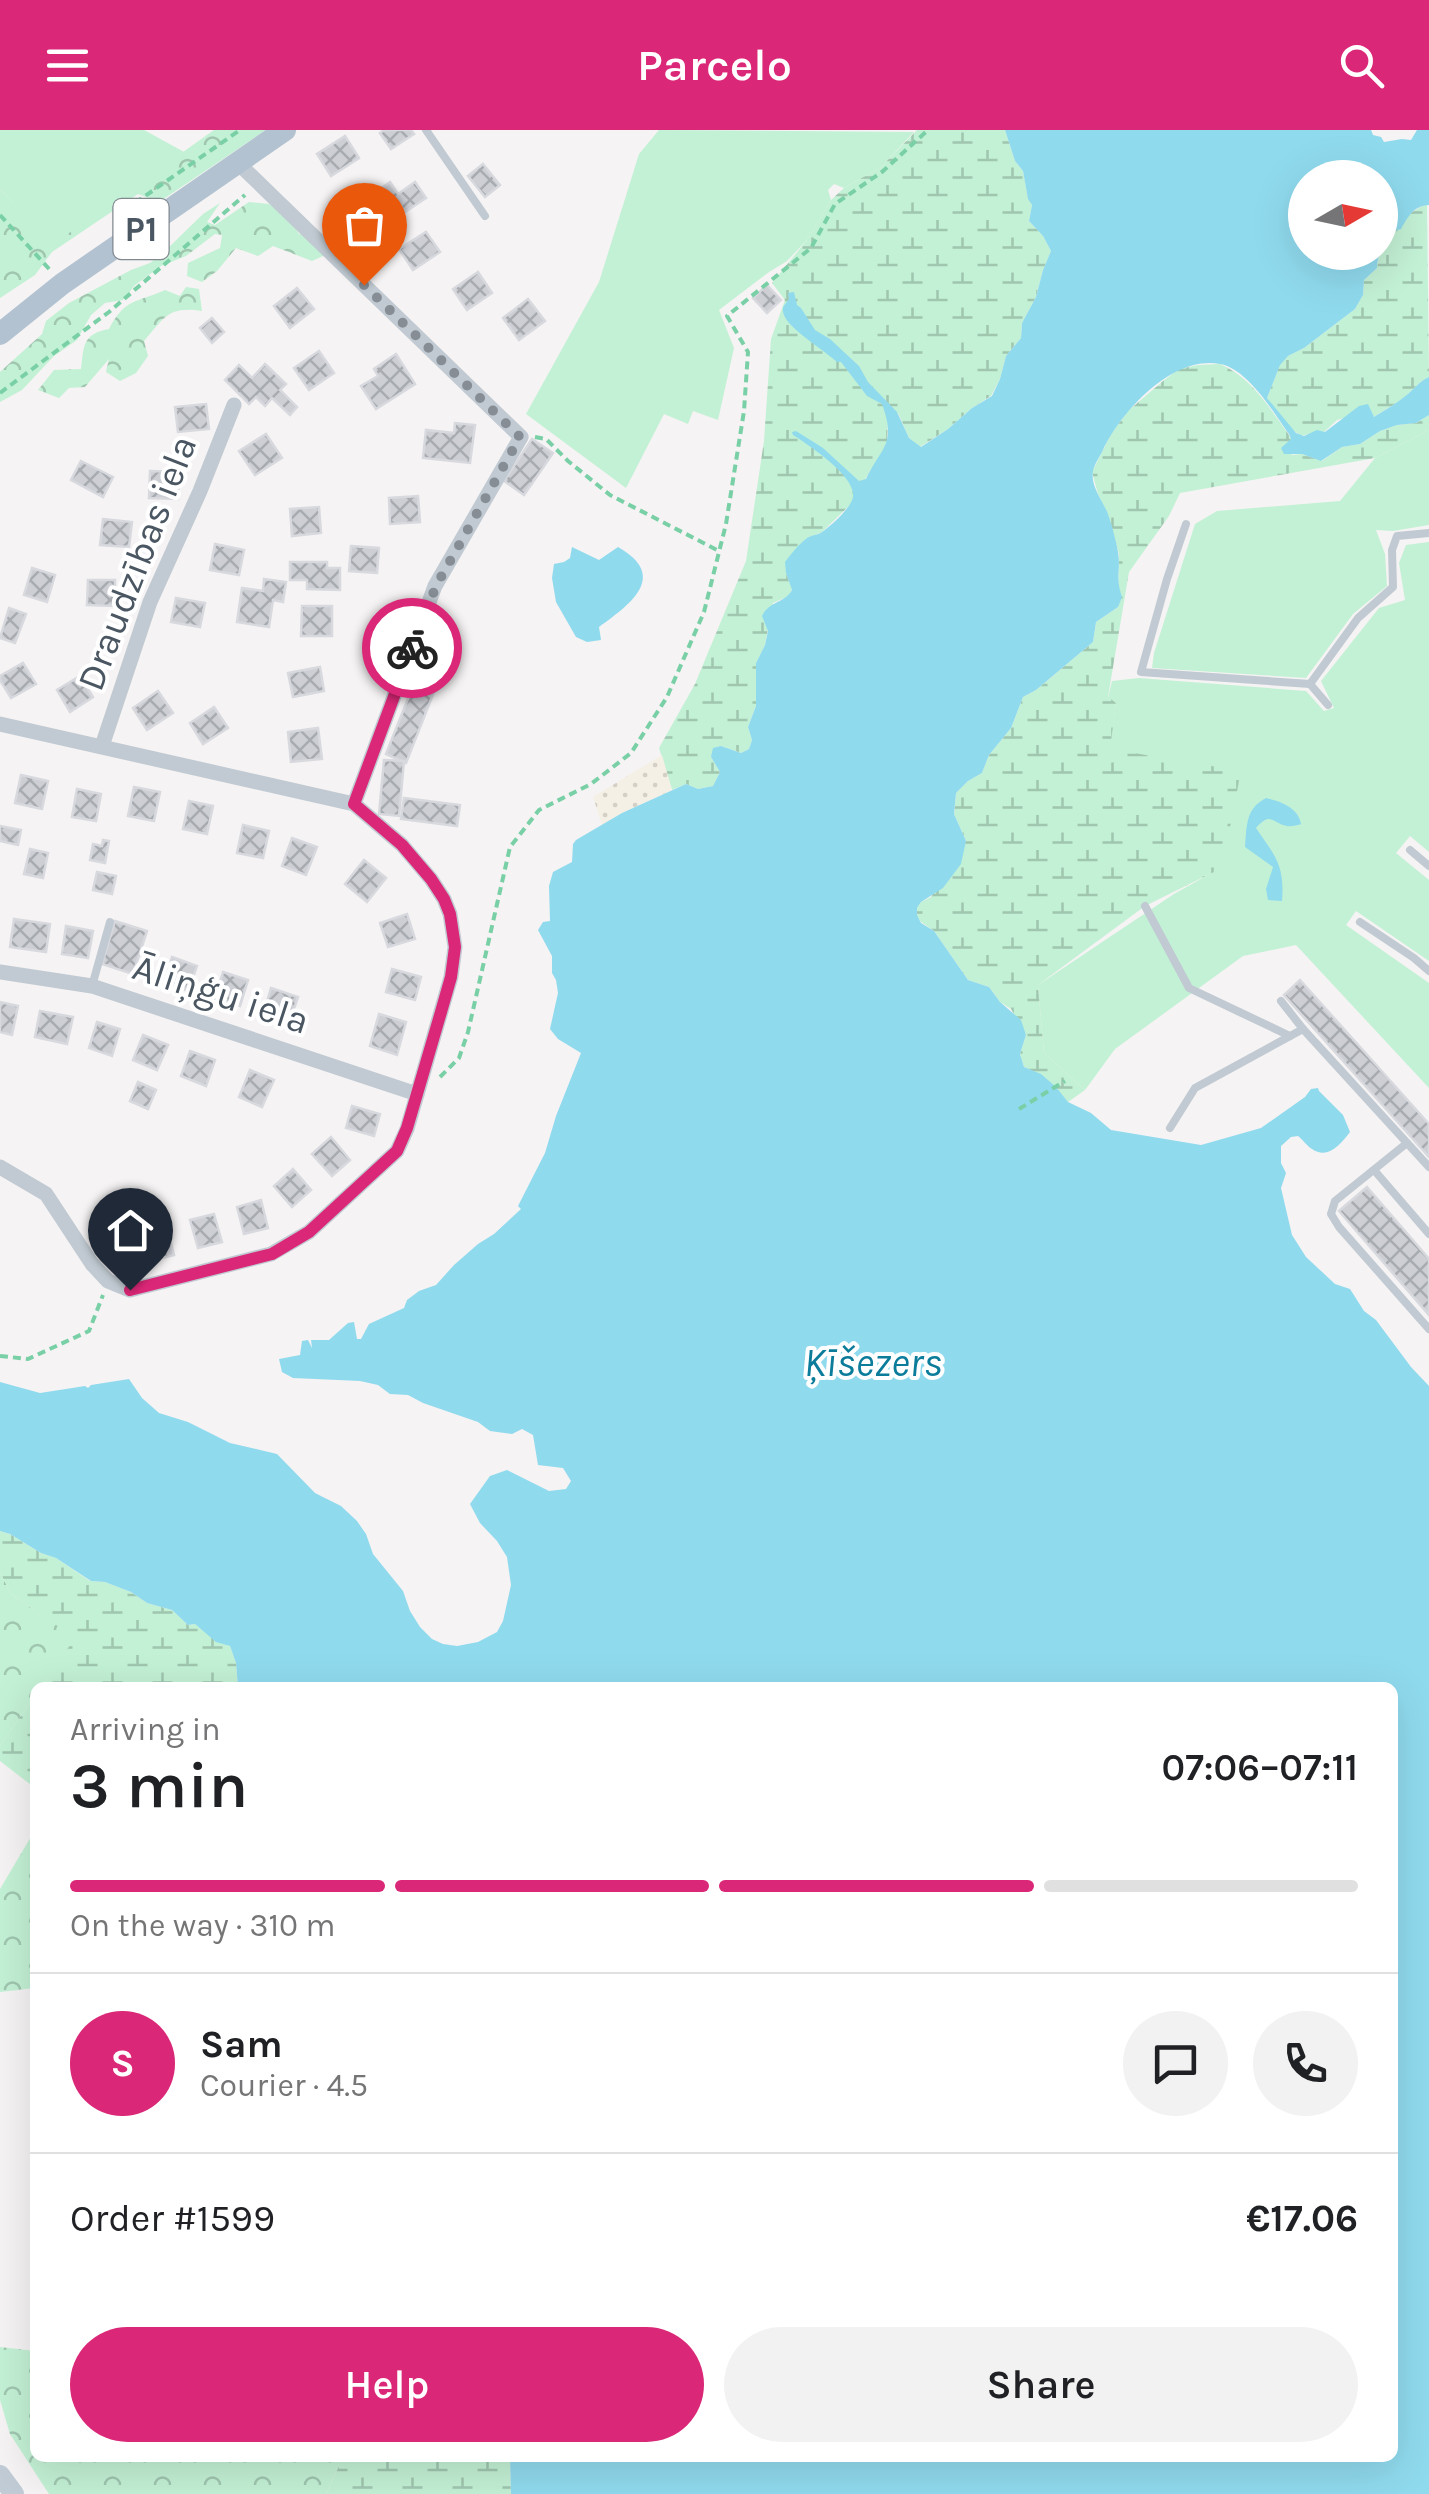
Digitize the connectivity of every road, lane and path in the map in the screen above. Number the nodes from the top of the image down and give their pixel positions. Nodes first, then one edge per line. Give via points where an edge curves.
1 (240, 130) edge
2 (285, 130) edge
3 (426, 130) edge
4 (928, 130) edge
5 (246, 170) junction
6 (135, 203) dead end
7 (0, 215) edge
8 (485, 216) dead end
9 (62, 284) junction
10 (0, 334) edge
11 (0, 393) edge
12 (234, 405) dead end
13 (520, 437) junction
14 (1186, 524) dead end
15 (1429, 532) edge
16 (720, 550) junction
17 (1310, 684) junction
18 (1328, 705) dead end
19 (0, 724) edge
20 (102, 746) junction
21 (354, 804) junction
22 (1410, 850) dead end
23 (1429, 866) edge
24 (1145, 906) dead end
25 (110, 922) dead end
26 (1360, 922) dead end
27 (1429, 971) edge
28 (0, 972) edge
29 (92, 986) junction
30 (1281, 1002) dead end
31 (1304, 1029) junction
32 (1290, 1036) junction
33 (1065, 1081) dead end
34 (419, 1088) junction
35 (1019, 1109) dead end
36 (1170, 1128) dead end
37 (1407, 1143) junction
38 (0, 1167) edge
39 (1429, 1168) edge
40 (1374, 1170) junction
41 (1429, 1234) edge
42 (108, 1281) junction
43 (1429, 1328) edge
44 (0, 1356) edge
45 (0, 2475) edge
46 (14, 2494) edge

1 - 6 path
2 - 5 main road, P1
3 - 8 lane
4 - 16 path via 835,204 811,248 727,316 748,352
5 - 9 main road, P1
5 - 11 path via 249,192
5 - 13 street
7 - 9 path
9 - 10 main road, P1
12 - 20 street, Draudzības iela via 150,602
13 - 16 path via 546,439 610,495
13 - 21 street via 436,586
14 - 17 lane via 1141,672
15 - 17 lane via 1397,536 1393,587 1358,618
16 - 34 path via 704,612 667,697 631,753 592,784 539,810 510,847 459,1058
17 - 18 lane
19 - 20 street, Draudzības iela
20 - 21 street, Draudzības iela
21 - 34 street, Draudzības iela via 402,845 450,914 451,977
22 - 23 lane
24 - 32 lane via 1189,988
25 - 29 lane
26 - 27 lane
28 - 29 street, Āliņģu iela
29 - 34 street, Āliņģu iela
30 - 31 lane
31 - 32 lane
31 - 37 lane
32 - 36 lane via 1195,1088
33 - 35 path
34 - 42 street, Draudzības iela via 397,1151 309,1232 272,1254 145,1287 130,1290
37 - 39 lane
37 - 40 lane
38 - 42 street via 46,1194
40 - 41 lane
40 - 43 lane via 1335,1201 1332,1214
42 - 44 path via 88,1331 28,1359
45 - 46 main road

